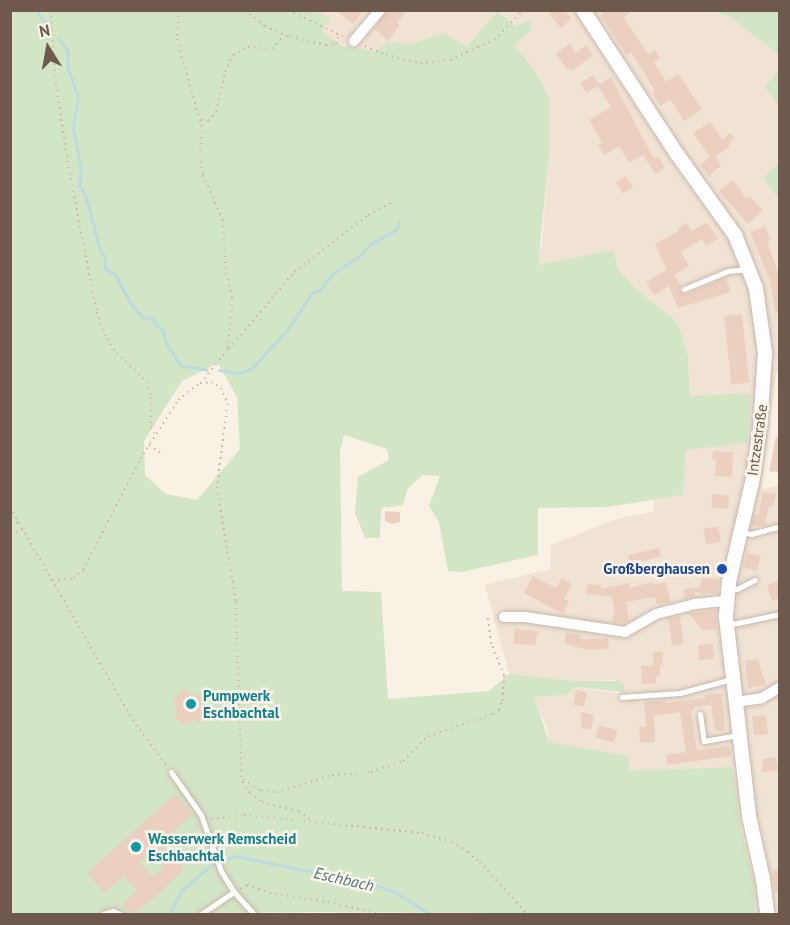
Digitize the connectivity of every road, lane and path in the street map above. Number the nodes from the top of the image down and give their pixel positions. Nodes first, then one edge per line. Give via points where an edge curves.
1 (51, 10) edge
2 (179, 10) edge
3 (245, 10) edge
4 (288, 10) edge
5 (380, 10) edge
6 (523, 10) edge
7 (583, 10) edge
8 (284, 35) junction
9 (339, 35) junction
10 (354, 41) junction
11 (200, 120) junction
12 (394, 201) dead end
13 (750, 268) junction
14 (684, 289) dead end
15 (228, 350) junction
16 (203, 382) junction
17 (155, 434) junction
18 (148, 444) junction
19 (164, 455) dead end
20 (10, 507) edge
21 (20, 521) junction
22 (10, 523) edge
23 (780, 526) edge
24 (25, 530) junction
25 (740, 532) junction
26 (10, 534) edge
27 (52, 580) junction
28 (755, 580) dead end
29 (727, 595) junction
30 (780, 614) edge
31 (487, 617) dead end
32 (504, 617) dead end
33 (727, 626) junction
34 (733, 679) junction
35 (780, 687) edge
36 (621, 697) dead end
37 (735, 702) junction
38 (700, 714) dead end
39 (739, 735) junction
40 (171, 772) joint
41 (242, 779) junction
42 (204, 821) junction
43 (312, 821) junction
44 (234, 892) junction
45 (103, 915) edge
46 (120, 915) edge
47 (201, 915) edge
48 (254, 915) edge
49 (381, 915) edge
50 (527, 915) edge
51 (767, 915) edge

1 - 17 path via 56,84 98,312 107,339 147,382
2 - 11 path via 177,39
3 - 8 path
4 - 9 path
5 - 10 street
6 - 10 path via 494,40 450,60 411,61
7 - 13 main road, Intzestraße via 677,154 735,234
8 - 9 path via 326,45 336,44
8 - 11 path via 272,49 248,47 233,55 216,112 208,121
9 - 10 path
11 - 15 path via 202,175 222,215 226,273 233,299
12 - 15 path via 368,215 294,272
13 - 14 lane via 724,273
13 - 25 main road, Intzestraße via 758,298 765,366 756,461
15 - 16 path
16 - 17 path via 178,399
16 - 41 path via 217,386 227,400 217,486 236,602
17 - 18 path
18 - 19 path
18 - 27 path via 83,570 73,578
20 - 21 path
21 - 22 path
21 - 24 path
23 - 25 lane via 750,534
24 - 26 path
24 - 27 path
25 - 29 main road, Intzestraße
27 - 40 path via 134,720
28 - 29 lane
29 - 32 street via 656,614 626,632
29 - 33 main road, Intzestraße
30 - 33 lane
31 - 41 path via 491,644 504,676 502,701 493,714 428,736 403,761 371,772 332,776 276,792 261,791
33 - 34 main road, Intzestraße
34 - 36 lane via 680,693
34 - 37 main road, Intzestraße
35 - 37 street via 762,698
37 - 39 main road, Intzestraße
38 - 39 lane via 704,741
39 - 51 main road, Intzestraße
40 - 42 lane
41 - 43 path via 261,802 299,811
42 - 43 path via 231,815
42 - 44 lane via 221,871
43 - 50 path via 422,833 451,842 480,862
44 - 47 lane
44 - 48 lane
44 - 49 path via 248,885 274,894
45 - 46 lane via 113,911

